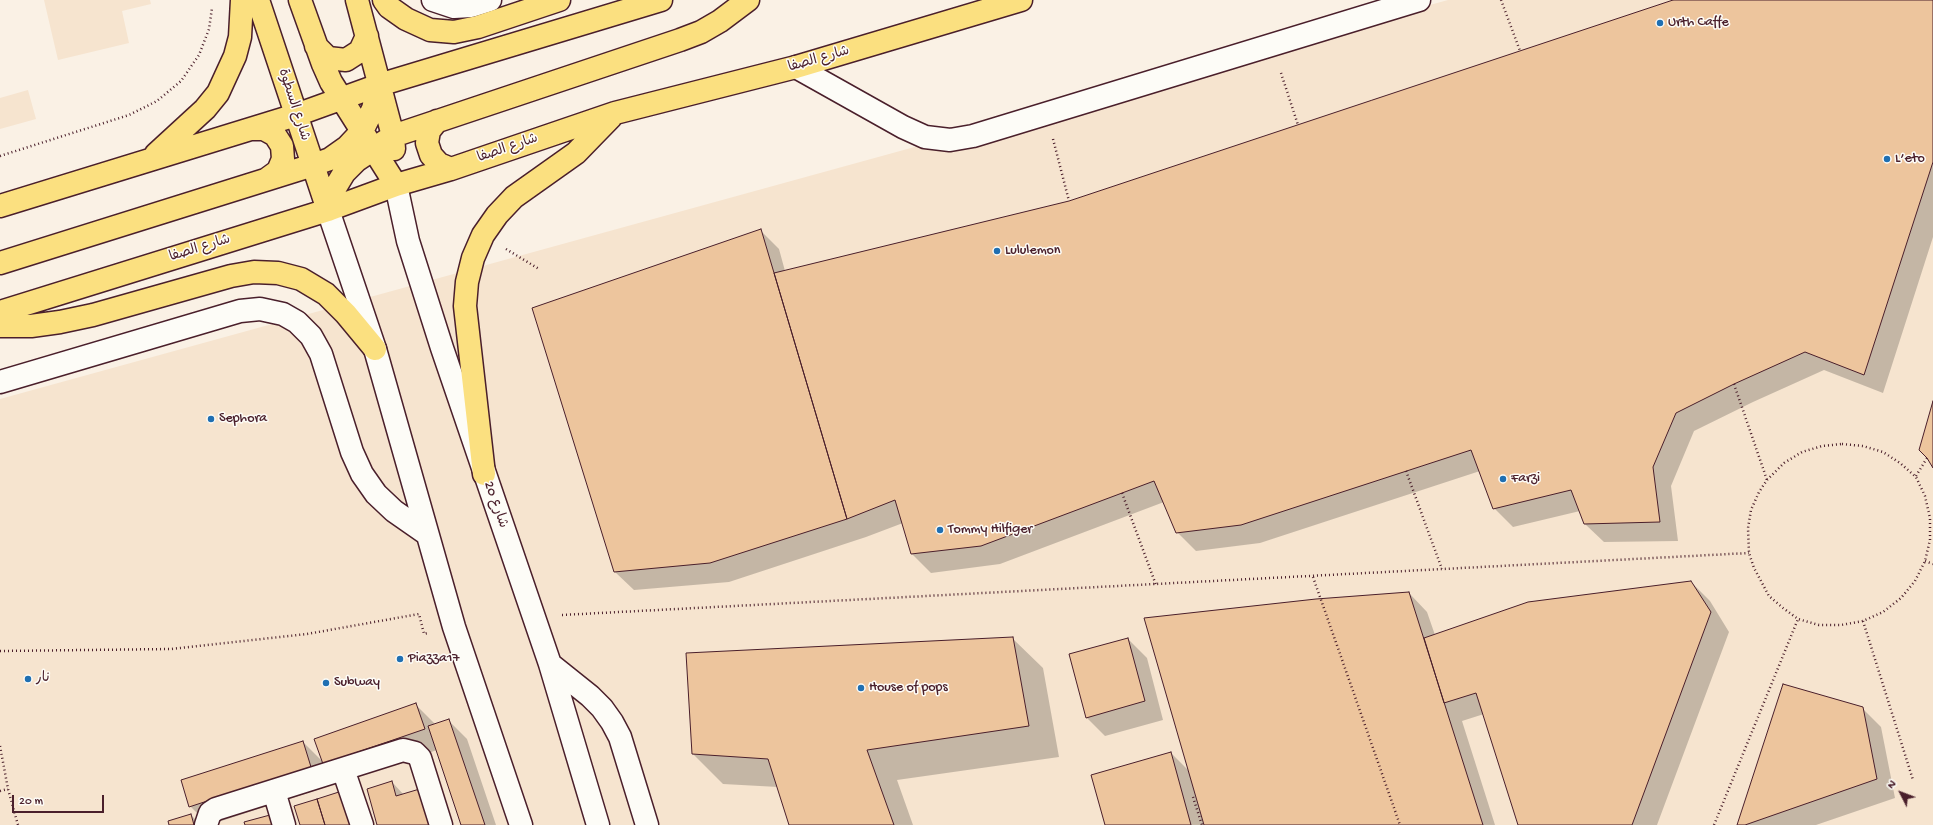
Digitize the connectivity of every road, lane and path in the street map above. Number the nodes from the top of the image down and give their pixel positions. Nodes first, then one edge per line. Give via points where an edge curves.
1 (242, 0) edge
2 (258, 0) edge
3 (300, 0) edge
4 (358, 0) edge
5 (384, 0) edge
6 (433, 0) edge
7 (490, 0) edge
8 (559, 0) edge
9 (661, 0) edge
10 (748, 0) edge
11 (1021, 0) edge
12 (1418, 0) edge
13 (1501, 0) edge
14 (214, 1) dead end
15 (367, 36) junction
16 (316, 46) junction
17 (1520, 51) dead end
18 (796, 67) junction
19 (1281, 73) dead end
20 (379, 85) junction
21 (340, 99) junction
22 (615, 114) junction
23 (296, 115) junction
24 (437, 121) junction
25 (1298, 125) dead end
26 (251, 129) junction
27 (393, 136) junction
28 (1053, 138) dead end
29 (367, 140) junction
30 (0, 156) edge
31 (150, 159) junction
32 (313, 166) junction
33 (451, 168) junction
34 (267, 179) junction
35 (396, 185) junction
36 (4, 201) edge
37 (1069, 201) dead end
38 (328, 210) junction
39 (0, 263) edge
40 (0, 312) edge
41 (0, 326) edge
42 (375, 349) junction
43 (0, 382) edge
44 (1734, 384) dead end
45 (1927, 458) dead end
46 (1406, 471) dead end
47 (484, 474) junction
48 (1916, 477) junction
49 (1767, 480) junction
50 (1122, 493) dead end
51 (427, 534) junction
52 (1749, 553) junction
53 (1925, 561) junction
54 (1933, 564) edge
55 (1442, 569) junction
56 (1313, 577) junction
57 (1156, 585) junction
58 (534, 616) junction
59 (1798, 618) junction
60 (1863, 621) junction
61 (454, 627) junction
62 (0, 651) edge
63 (550, 664) junction
64 (0, 746) edge
65 (343, 769) junction
66 (1913, 780) dead end
67 (8, 789) junction
68 (0, 791) edge
69 (274, 791) junction
70 (1193, 797) dead end
71 (18, 825) edge
72 (206, 825) edge
73 (284, 825) edge
74 (362, 825) edge
75 (441, 825) edge
76 (521, 825) edge
77 (598, 825) edge
78 (647, 825) edge
79 (1202, 825) edge
80 (1400, 825) edge
81 (1714, 825) edge

1 - 31 main road via 240,36 235,56 218,93 201,113
2 - 23 main road, شارع السطوة
3 - 16 main road
4 - 15 main road
5 - 8 main road via 389,7 406,19 430,30 454,32 478,27
6 - 7 street via 454,7 471,6
9 - 20 main road
10 - 24 main road via 720,21 680,40
11 - 18 main road, شارع الصفا
12 - 18 street via 973,136 950,140 925,137 903,127
13 - 17 path
14 - 30 path via 209,29 199,55 181,81 157,101 129,115
15 - 16 main road via 360,51 346,60 328,58
15 - 20 main road
16 - 21 main road
18 - 22 main road, شارع الصفا
19 - 25 path
20 - 21 main road
20 - 27 main road
20 - 29 main road
21 - 23 main road
21 - 29 main road
22 - 33 main road, شارع الصفا
22 - 47 main road via 576,154 514,197 483,235 473,258 465,306
23 - 26 main road
23 - 32 main road, شارع السطوة
24 - 27 main road
24 - 33 main road via 429,131 427,143 435,160
26 - 31 main road
26 - 34 main road via 264,129 270,132 282,146 283,159 278,171
27 - 29 main road
27 - 35 main road
28 - 37 path
29 - 32 main road via 347,147
29 - 35 main road
29 - 38 main road via 356,160 334,188
31 - 36 main road
32 - 34 main road
32 - 38 main road, شارع السطوة
33 - 35 main road, شارع الصفا
34 - 39 main road
35 - 38 main road, شارع الصفا
35 - 47 street, شارع 20 via 408,242
38 - 40 main road, شارع الصفا
38 - 42 street
41 - 42 main road via 31,326 60,322 94,315 231,276 254,272 278,273 301,279 326,294
42 - 51 street
43 - 51 street via 240,311 260,309 283,314 297,322 311,336 322,354 352,452 362,474 376,494 394,512
44 - 49 path
45 - 48 path
46 - 55 path
47 - 58 street, شارع 20
48 - 49 path via 1883,452 1863,446 1842,444 1802,452 1784,463
48 - 53 path via 1925,496 1930,518 1930,540
49 - 52 path via 1752,510 1748,528
50 - 57 path
51 - 61 street
52 - 55 path
52 - 59 path via 1769,596
53 - 54 path
53 - 60 path via 1915,581 1901,598 1883,612
55 - 56 path
56 - 57 path
56 - 80 path
57 - 58 path
58 - 63 street, شارع 20
59 - 60 path via 1819,625 1841,626
59 - 81 path
60 - 66 path
61 - 62 path via 424,634 418,614 307,634 171,649
61 - 76 street
63 - 77 street, شارع 20
63 - 78 street via 590,696 612,722 620,737
64 - 67 path
65 - 69 street
65 - 74 street
65 - 75 street via 403,750 415,752 420,758
67 - 68 path
67 - 71 path
69 - 72 street via 216,809 210,813
69 - 73 street
70 - 79 path

